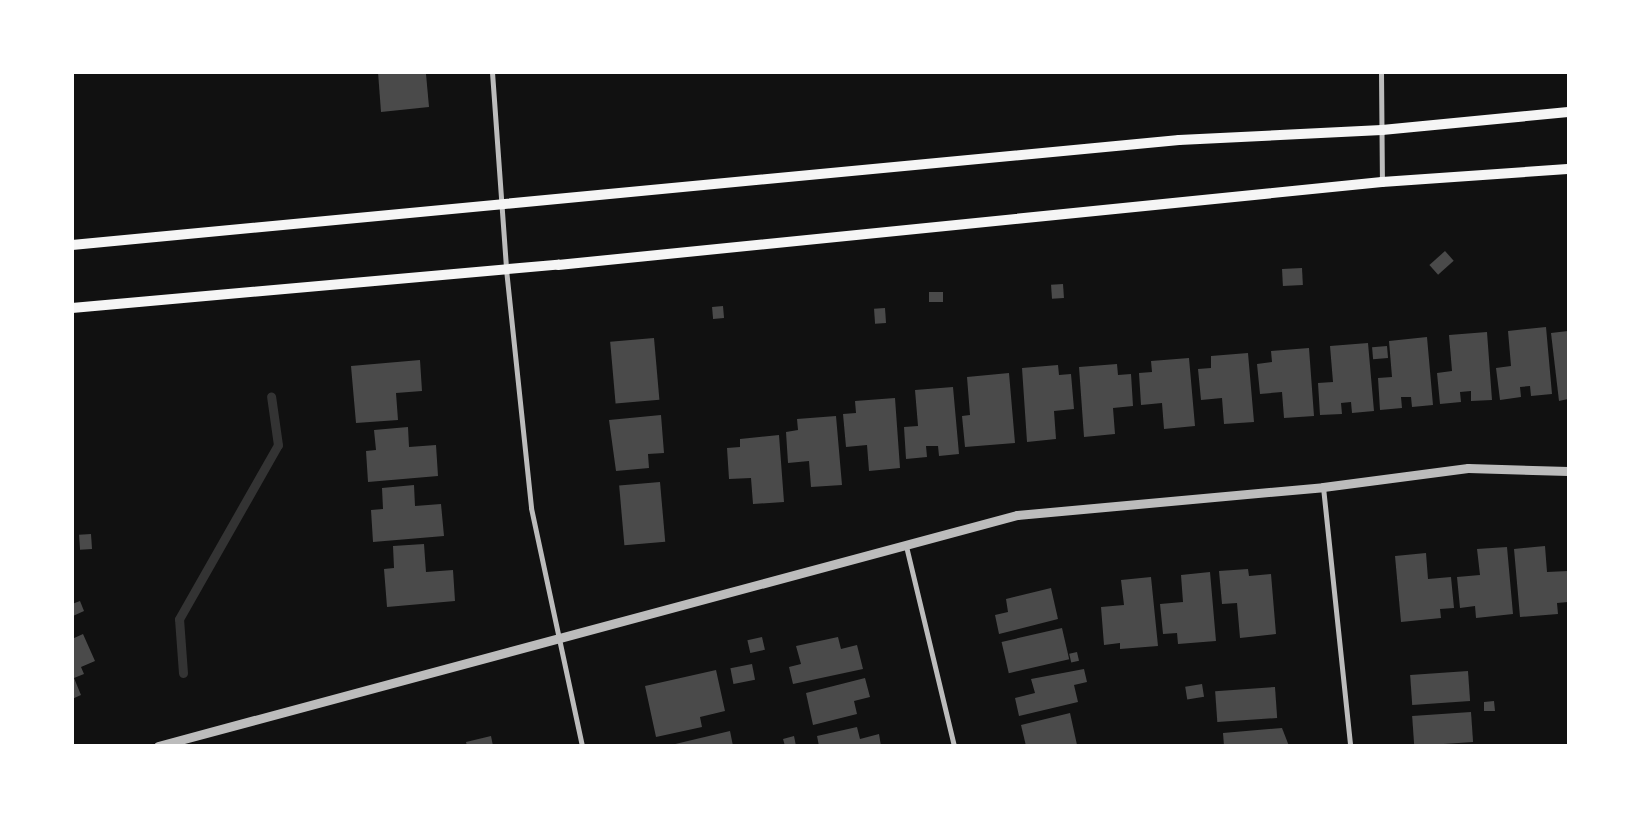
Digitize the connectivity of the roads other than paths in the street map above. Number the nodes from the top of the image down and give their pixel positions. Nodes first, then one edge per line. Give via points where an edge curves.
1 (492, 72) edge
2 (1381, 72) edge
3 (1568, 112) edge
4 (1382, 130) junction
5 (1568, 169) edge
6 (1382, 182) junction
7 (502, 206) junction
8 (72, 245) edge
9 (506, 269) junction
10 (72, 308) edge
11 (1568, 471) edge
12 (1323, 487) junction
13 (906, 546) junction
14 (556, 636) junction
15 (158, 746) edge
16 (582, 746) edge
17 (954, 746) edge
18 (1350, 746) edge

1 - 7 street
2 - 4 street
3 - 4 main road
4 - 6 street
4 - 7 main road via 1179,140
5 - 6 main road
6 - 9 main road
7 - 8 main road
7 - 9 street
9 - 10 main road
9 - 14 street via 531,508
11 - 12 street via 1468,468
12 - 13 street via 1017,515
12 - 18 street
13 - 14 street
13 - 17 street
14 - 15 street
14 - 16 street

